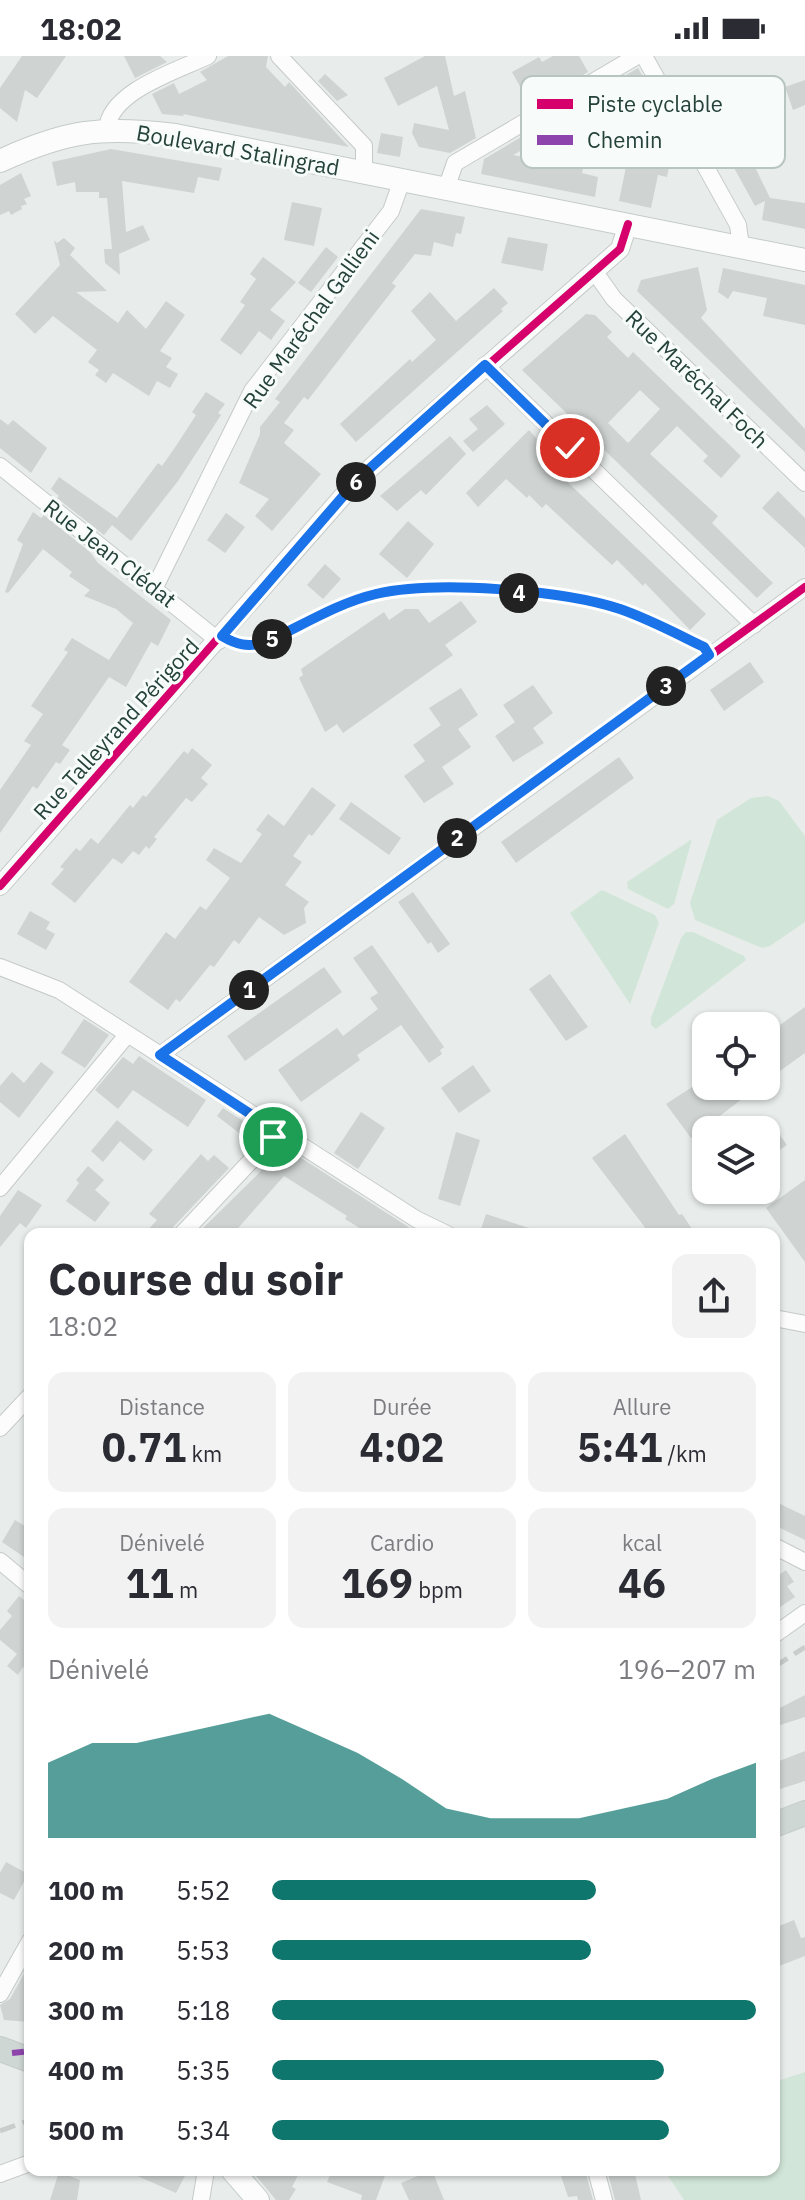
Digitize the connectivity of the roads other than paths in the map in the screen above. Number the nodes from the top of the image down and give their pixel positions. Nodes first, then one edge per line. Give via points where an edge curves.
1 (208, 56) edge
2 (279, 56) edge
3 (637, 56) edge
4 (644, 56) edge
5 (603, 76) edge
6 (655, 76) edge
7 (521, 124) edge
8 (107, 129) junction
9 (0, 161) edge
10 (706, 168) edge
11 (364, 173) junction
12 (402, 180) junction
13 (446, 189) junction
14 (628, 224) junction
15 (741, 247) junction
16 (805, 260) edge
17 (594, 271) junction
18 (485, 365) junction
19 (0, 466) edge
20 (805, 483) edge
21 (155, 587) junction
22 (805, 587) edge
23 (754, 625) junction
24 (220, 638) junction
25 (709, 655) junction
26 (0, 886) edge
27 (0, 967) edge
28 (127, 1035) junction
29 (160, 1055) junction
30 (278, 1132) junction
31 (0, 1188) edge
32 (188, 1228) edge
33 (435, 1228) edge
34 (780, 1319) edge
35 (805, 1324) edge
36 (24, 1402) edge
37 (0, 1428) edge
38 (780, 1549) edge
39 (0, 1561) edge
40 (805, 1562) edge
41 (24, 1581) edge
42 (805, 1613) edge
43 (780, 1631) edge
44 (805, 1813) edge
45 (780, 1823) edge
46 (24, 1952) edge
47 (0, 1994) edge
48 (24, 2165) edge
49 (0, 2174) edge
50 (205, 2176) edge
51 (598, 2176) edge
52 (201, 2200) edge
53 (604, 2200) edge

1 - 8 street via 123,98 108,118
2 - 11 street via 364,146
3 - 5 street
4 - 6 street
7 - 13 street via 455,163
8 - 9 main road, Boulevard Stalingrad via 49,140
8 - 11 main road, Boulevard Stalingrad via 175,135
10 - 15 street via 738,225
11 - 12 main road, Boulevard Stalingrad
12 - 13 main road, Boulevard Stalingrad
12 - 21 street, Rue Maréchal Gallieni via 391,211 252,391
13 - 14 main road, Boulevard Stalingrad
14 - 15 main road, Boulevard Stalingrad
14 - 17 street, Rue Talleyrand Périgord via 620,249
15 - 16 main road, Boulevard Stalingrad
17 - 18 street, Rue Talleyrand Périgord
17 - 20 street, Rue Maréchal Foch via 614,299
18 - 23 street
18 - 24 street, Rue Talleyrand Périgord via 358,479
19 - 21 street, Rue Jean Clédat
21 - 24 street, Rue Jean Clédat
22 - 23 street
23 - 25 street
24 - 25 street via 249,647 374,595 470,588 618,609 704,647
24 - 26 street, Rue Talleyrand Périgord
25 - 29 street
27 - 28 street via 59,990
28 - 29 street
28 - 31 street
29 - 30 street
30 - 32 street
30 - 33 street
34 - 35 street
36 - 37 street
38 - 40 street
39 - 41 street
42 - 43 street
44 - 45 main road
46 - 47 street
48 - 49 street
50 - 52 street
51 - 53 street

